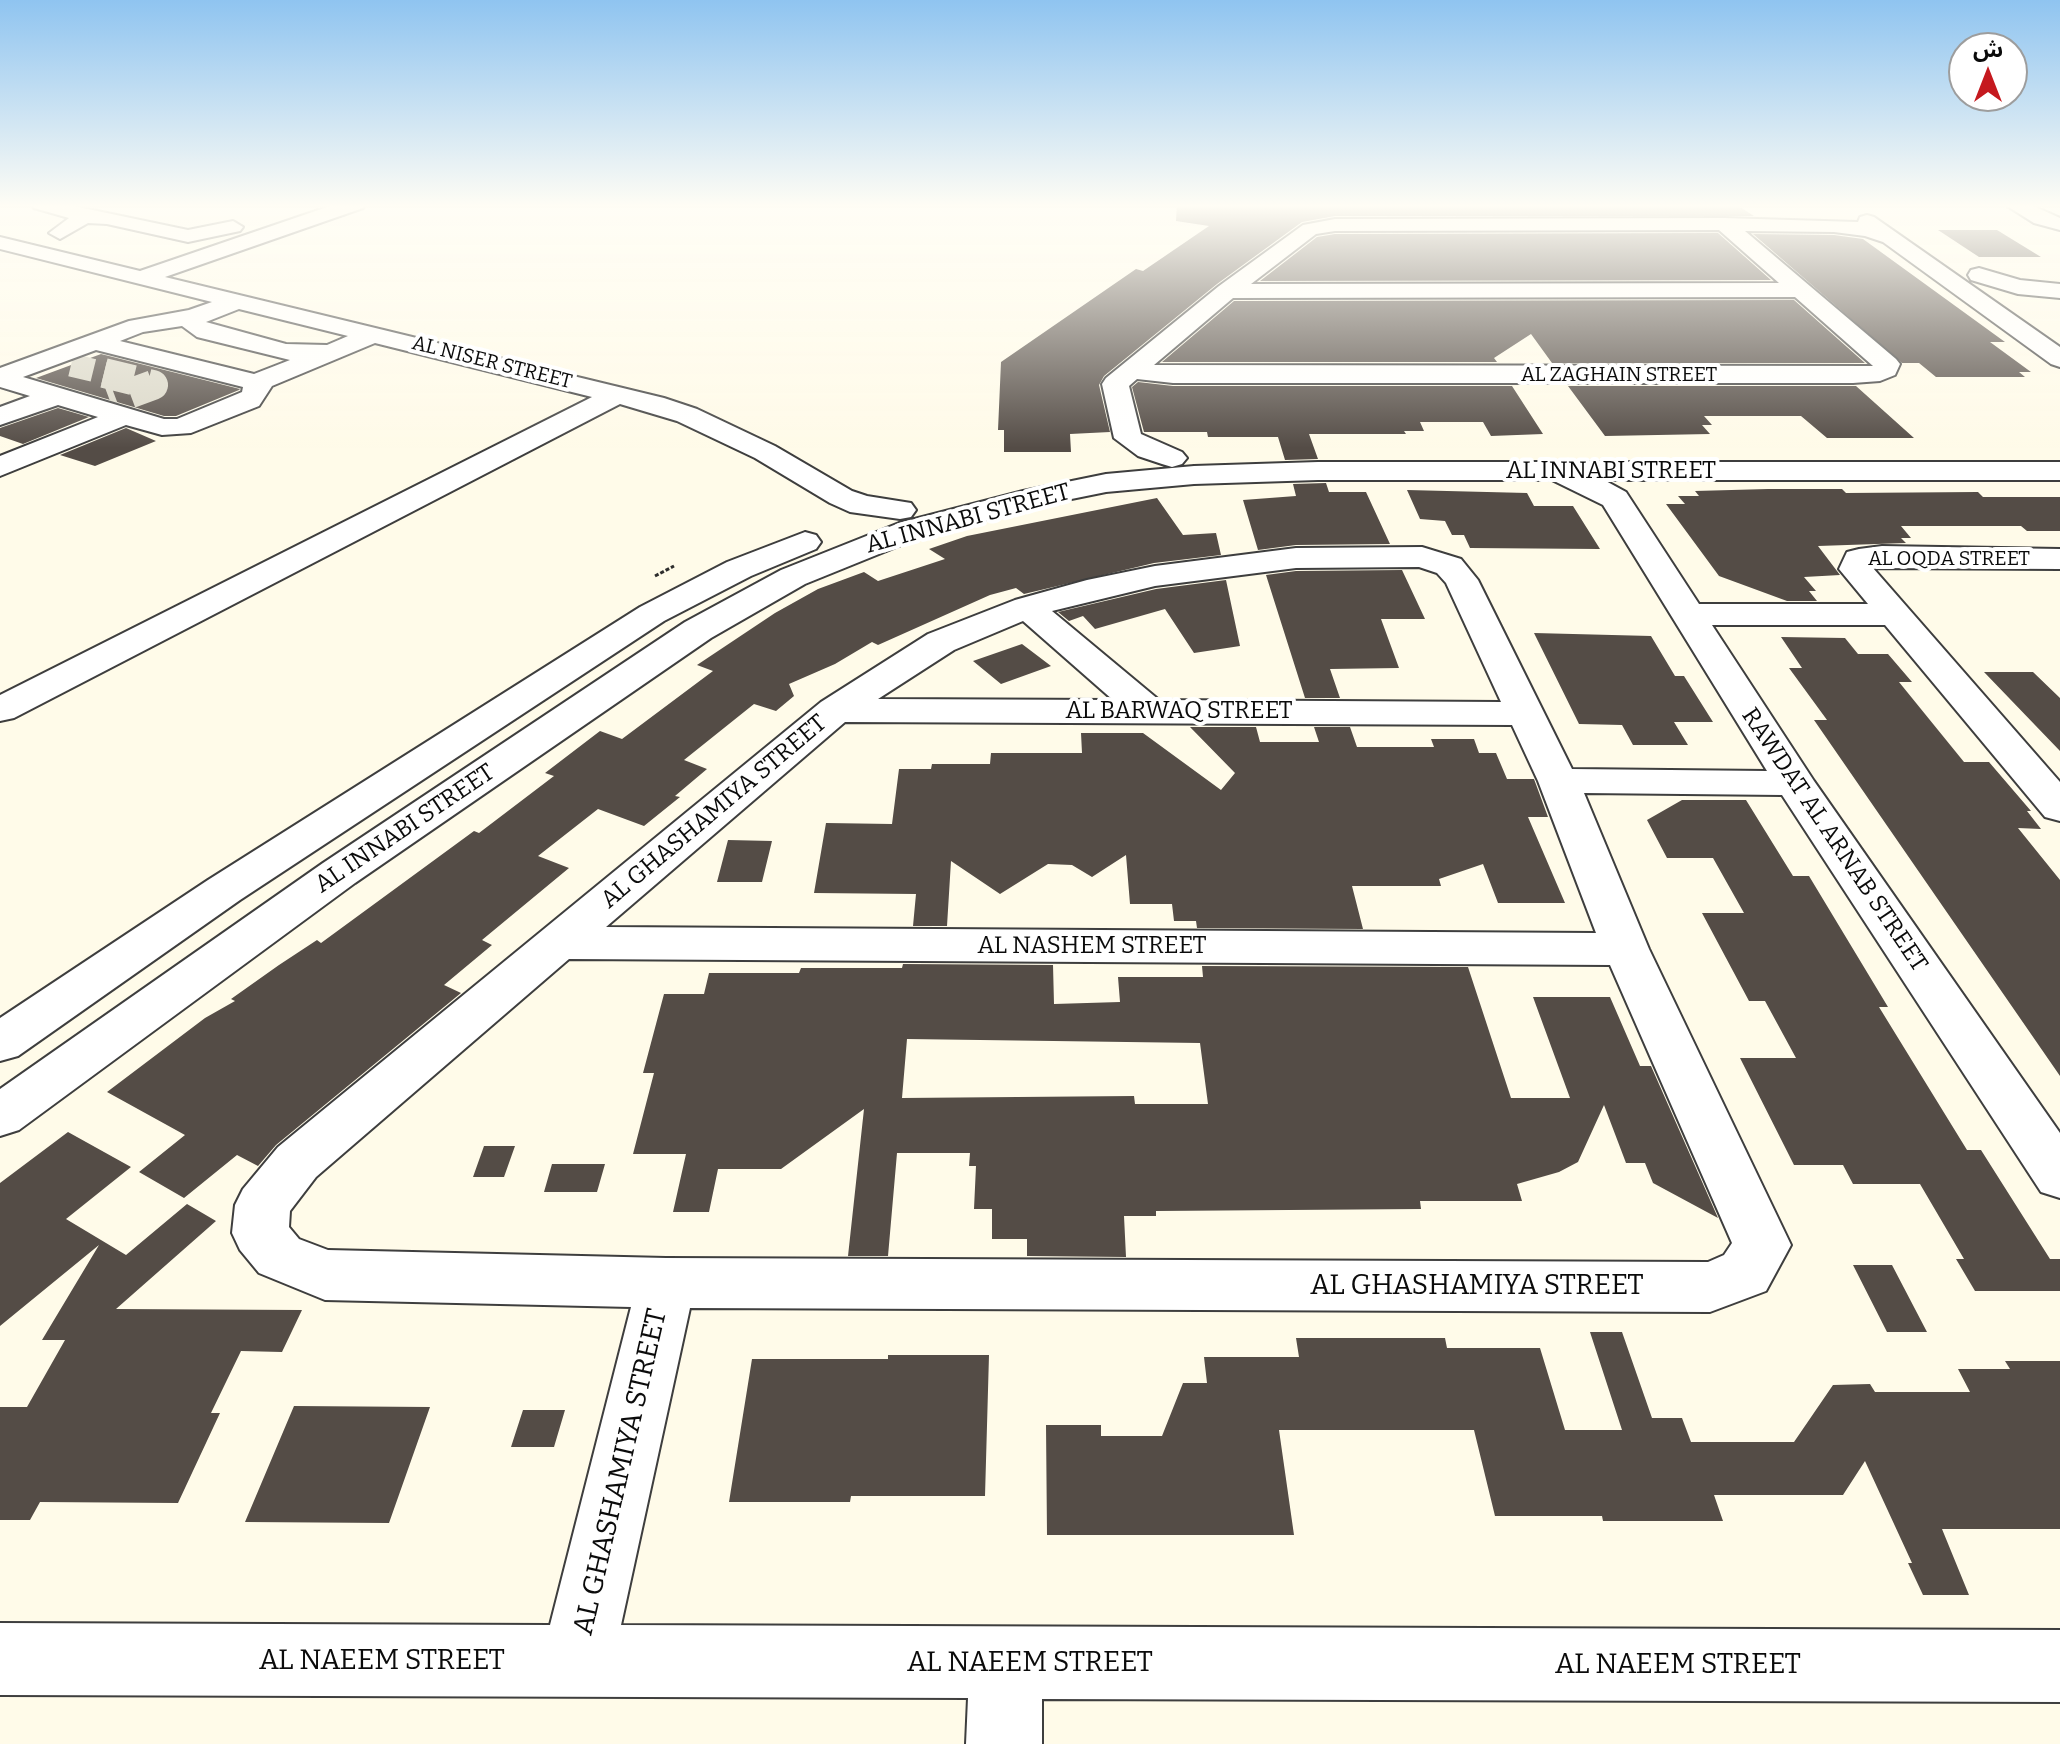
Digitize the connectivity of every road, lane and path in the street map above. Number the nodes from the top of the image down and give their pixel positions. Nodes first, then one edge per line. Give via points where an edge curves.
1 (172, 285) edge
2 (1235, 285) edge
3 (1468, 285) edge
4 (1793, 285) edge
5 (1956, 285) edge
6 (1964, 285) edge
7 (2006, 285) edge
8 (1798, 290) junction
9 (1227, 291) junction
10 (1473, 291) junction
11 (2038, 298) edge
12 (238, 301) junction
13 (193, 317) junction
14 (374, 334) junction
15 (93, 342) junction
16 (338, 348) junction
17 (2060, 348) edge
18 (2060, 359) edge
19 (195, 367) junction
20 (1131, 370) junction
21 (3, 381) edge
22 (258, 383) junction
23 (153, 385) tunnel mouth
24 (618, 394) junction
25 (56, 396) junction
26 (105, 408) junction
27 (0, 417) edge
28 (1128, 438) junction
29 (0, 442) edge
30 (745, 444) junction
31 (1172, 458) junction
32 (2058, 460) edge
33 (1109, 465) junction
34 (0, 467) edge
35 (1539, 470) junction
36 (1654, 470) junction
37 (1762, 471) junction
38 (1615, 499) junction
39 (900, 510) junction
40 (822, 535) junction
41 (2060, 559) edge
42 (1027, 607) junction
43 (1686, 614) junction
44 (1893, 615) junction
45 (0, 710) edge
46 (835, 710) junction
47 (1147, 710) junction
48 (1524, 714) junction
49 (1558, 781) junction
50 (1795, 783) junction
51 (2060, 808) edge
52 (559, 943) junction
53 (1626, 949) junction
54 (0, 1043) edge
55 (0, 1116) edge
56 (2060, 1176) edge
57 (666, 1283) junction
58 (0, 1659) edge
59 (577, 1662) junction
60 (1006, 1663) junction
61 (2060, 1666) edge
62 (1004, 1744) edge

1 - 12 street, AL NISER STREET
2 - 9 street
3 - 10 street
4 - 8 street, AL ZAGHAIN STREET
5 - 18 street
6 - 17 street
7 - 11 street
8 - 10 street
8 - 20 street, AL ZAGHAIN STREET via 1887,364 1886,369 1853,375 1173,375
9 - 10 street
9 - 20 street
12 - 13 street
12 - 14 street, AL NISER STREET
13 - 15 street via 148,324
13 - 16 street via 198,330 286,352
14 - 16 street
14 - 24 street, AL NISER STREET
15 - 19 street
15 - 21 street via 59,362
16 - 22 street
19 - 22 street
19 - 23 street
20 - 28 street via 1115,384
21 - 25 street
22 - 26 street via 249,400 181,427 162,427
24 - 30 street, AL NISER STREET via 687,415
24 - 45 street
25 - 26 street
25 - 27 street
26 - 29 street
26 - 34 street
28 - 31 street
28 - 33 street
30 - 39 street, AL NISER STREET via 841,497
30 - 40 street, AL NISER STREET via 808,498 822,515
31 - 32 street, AL INNABI STREET via 1370,452
31 - 33 street, AL INNABI STREET
32 - 37 street via 1790,465
32 - 37 street, AL INNABI STREET via 2009,471
33 - 39 street, AL INNABI STREET via 976,489
35 - 36 street, AL INNABI STREET
35 - 38 street via 1591,485
35 - 55 street, AL INNABI STREET via 1318,471 1106,483 910,530 848,553 751,598 686,638 339,873
36 - 37 street, AL INNABI STREET
36 - 38 street via 1627,482
38 - 43 street, RAWDAT AL ARNAB STREET
39 - 40 street, AL INNABI STREET
40 - 54 street, AL INNABI STREET via 739,569 639,621
41 - 44 street, AL OQDA STREET via 1859,559 1856,569
42 - 46 street, AL GHASHAMIYA STREET via 941,642
42 - 47 street
42 - 48 street, AL GHASHAMIYA STREET via 1155,576 1238,564 1422,557 1449,566 1461,580
43 - 44 street
43 - 50 street, RAWDAT AL ARNAB STREET
44 - 51 street, AL OQDA STREET
46 - 47 street, AL BARWAQ STREET
46 - 52 street, AL GHASHAMIYA STREET
47 - 48 street, AL BARWAQ STREET
48 - 49 street, AL GHASHAMIYA STREET
49 - 50 street
49 - 53 street, AL GHASHAMIYA STREET
50 - 56 street, RAWDAT AL ARNAB STREET
52 - 53 street, AL NASHEM STREET
52 - 57 street, AL GHASHAMIYA STREET via 297,1162 263,1205 260,1233 279,1256 325,1275
53 - 57 street, AL GHASHAMIYA STREET via 1762,1245 1745,1273 1710,1287
57 - 59 street, AL GHASHAMIYA STREET
58 - 59 street, AL NAEEM STREET
59 - 60 street, AL NAEEM STREET
60 - 61 street, AL NAEEM STREET
60 - 62 street

